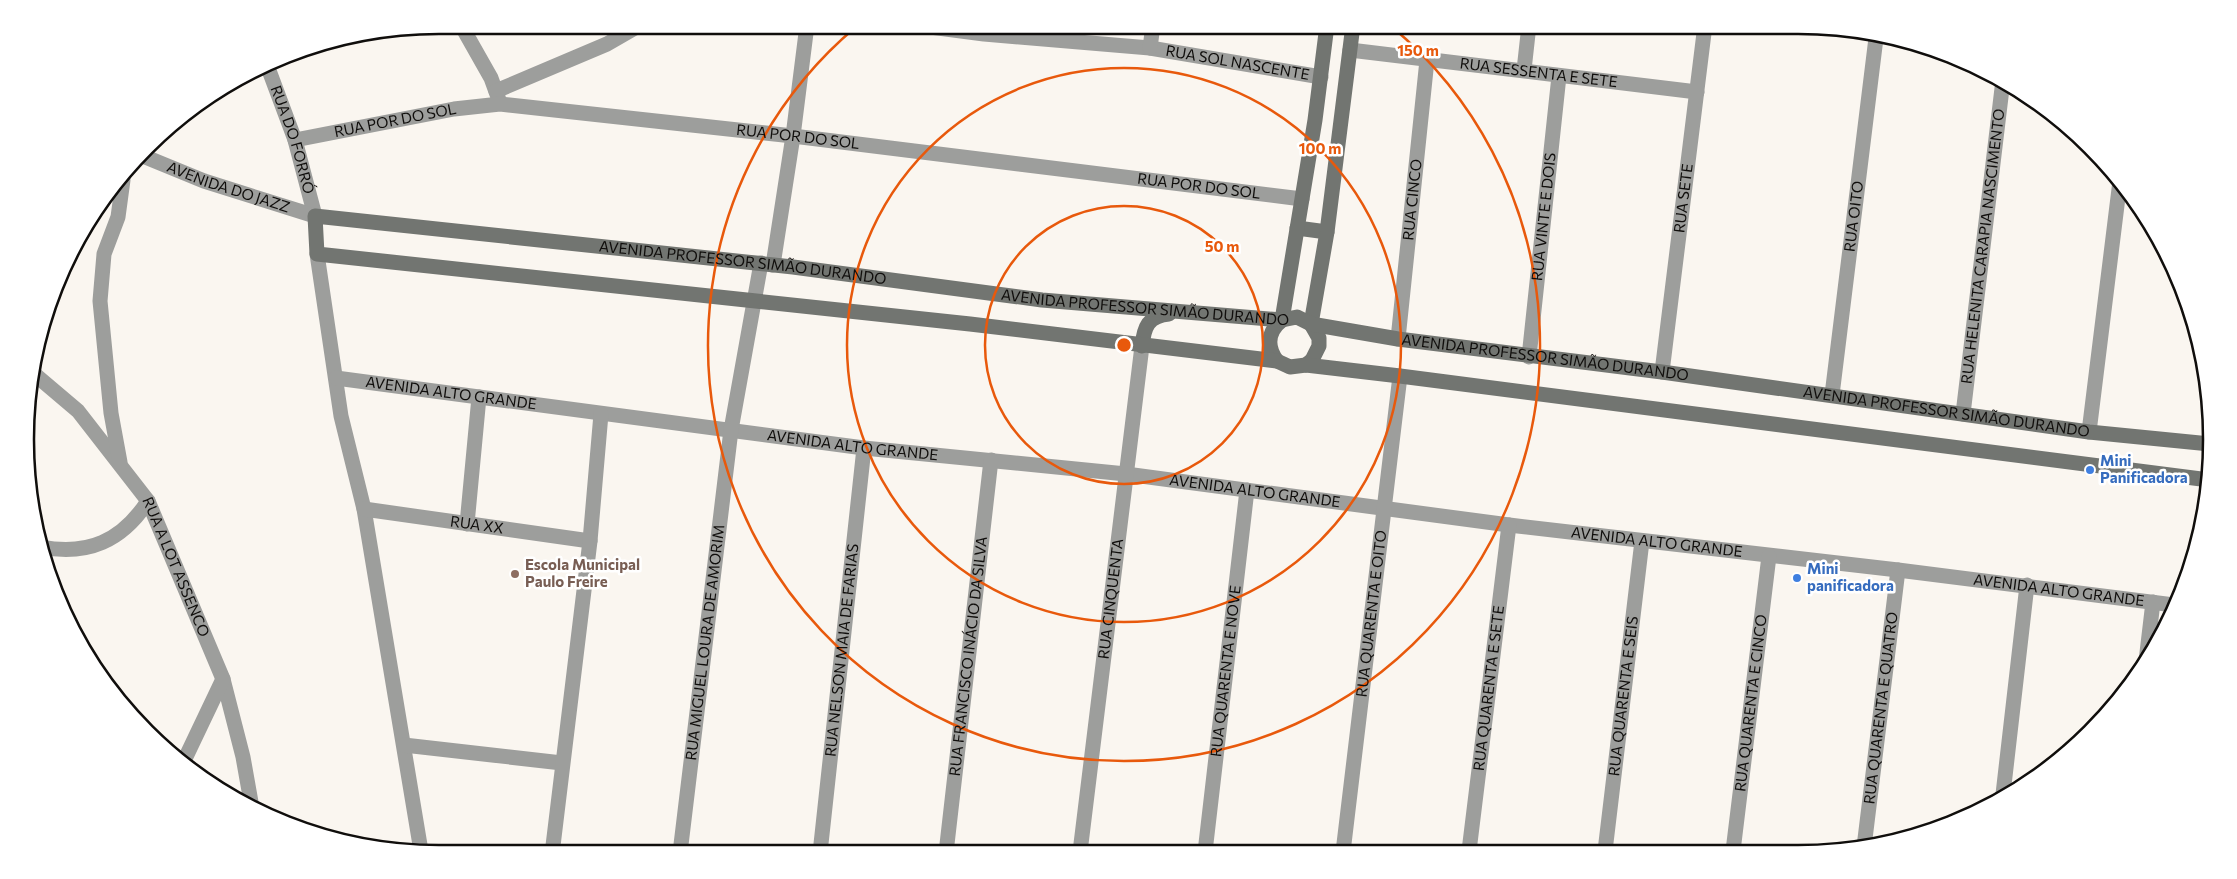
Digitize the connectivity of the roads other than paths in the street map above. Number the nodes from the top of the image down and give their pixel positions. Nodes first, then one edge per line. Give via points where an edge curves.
1 (466, 34) edge
2 (624, 34) edge
3 (806, 34) edge
4 (1028, 34) edge
5 (1152, 34) edge
6 (1326, 34) edge
7 (1352, 34) edge
8 (1528, 34) edge
9 (1704, 34) edge
10 (1876, 42) edge
11 (1150, 48) junction
12 (1350, 50) junction
13 (1427, 60) junction
14 (1524, 70) junction
15 (269, 72) edge
16 (1559, 76) junction
17 (1321, 78) junction
18 (2002, 89) edge
19 (1696, 92) junction
20 (498, 98) junction
21 (793, 136) junction
22 (295, 140) junction
23 (148, 158) edge
24 (123, 186) edge
25 (2119, 192) edge
26 (1302, 199) junction
27 (315, 216) junction
28 (1297, 228) junction
29 (1327, 232) junction
30 (318, 254) junction
31 (767, 264) junction
32 (753, 300) junction
33 (1180, 312) junction
34 (1282, 320) junction
35 (1311, 324) junction
36 (1398, 339) junction
37 (1142, 346) junction
38 (1529, 357) junction
39 (1276, 361) junction
40 (1306, 365) junction
41 (1662, 372) junction
42 (1400, 376) junction
43 (39, 378) edge
44 (336, 378) junction
45 (1832, 395) junction
46 (479, 397) junction
47 (601, 414) junction
48 (1964, 414) junction
49 (731, 430) junction
50 (2090, 432) junction
51 (2203, 443) edge
52 (864, 448) junction
53 (991, 460) junction
54 (120, 466) junction
55 (1126, 474) junction
56 (2201, 479) edge
57 (1246, 490) junction
58 (148, 501) junction
59 (1383, 508) junction
60 (364, 509) junction
61 (467, 524) junction
62 (1509, 525) junction
63 (590, 541) junction
64 (1642, 541) junction
65 (49, 549) edge
66 (1769, 556) junction
67 (1898, 570) junction
68 (2027, 586) junction
69 (2153, 602) junction
70 (2168, 604) edge
71 (2148, 644) edge
72 (223, 679) junction
73 (404, 745) junction
74 (186, 756) edge
75 (562, 763) junction
76 (2004, 789) edge
77 (250, 798) edge
78 (1865, 839) edge
79 (420, 844) edge
80 (553, 845) edge
81 (681, 845) edge
82 (821, 845) edge
83 (947, 845) edge
84 (1081, 845) edge
85 (1206, 845) edge
86 (1344, 845) edge
87 (1470, 845) edge
88 (1607, 845) edge
89 (1734, 845) edge

1 - 20 street via 484,64
2 - 20 street
3 - 21 street, RUA MIGUEL LOURA DE AMORIM
4 - 11 street, RUA SOL NASCENTE
5 - 11 street
6 - 17 street
7 - 12 street
8 - 14 street
9 - 19 street, RUA SETE
10 - 45 street, RUA OITO
11 - 17 street, RUA SOL NASCENTE
12 - 13 street, RUA SESSENTA E SETE
12 - 29 street
13 - 14 street, RUA SESSENTA E SETE
13 - 36 street, RUA CINCO
14 - 16 street, RUA SESSENTA E SETE
15 - 22 street, RUA DO FORRÓ
16 - 19 street, RUA SESSENTA E SETE
16 - 38 street, RUA VINTE E DOIS
17 - 26 street
18 - 48 street, RUA HELENITA CARAPIA NASCIMENTO
19 - 41 street, RUA SETE
20 - 21 street, RUA POR DO SOL
20 - 22 street, RUA POR DO SOL
21 - 26 street, RUA POR DO SOL
21 - 31 street, RUA MIGUEL LOURA DE AMORIM
22 - 27 street, RUA DO FORRÓ
23 - 27 street, AVENIDA DO JAZZ via 204,181
24 - 54 street via 118,217 104,254 100,301
25 - 50 street
26 - 28 street
27 - 30 street
27 - 31 street, AVENIDA PROFESSOR SIMÃO DURANDO
28 - 29 street
28 - 34 street
29 - 35 street
30 - 32 street, AVENIDA PROFESSOR SIMÃO DURANDO
30 - 44 street
31 - 32 street, RUA MIGUEL LOURA DE AMORIM
31 - 33 street, AVENIDA PROFESSOR SIMÃO DURANDO via 1042,300
32 - 37 street, AVENIDA PROFESSOR SIMÃO DURANDO
32 - 49 street, RUA MIGUEL LOURA DE AMORIM
33 - 34 street, AVENIDA PROFESSOR SIMÃO DURANDO
33 - 37 street via 1163,314 1147,322
34 - 35 street, AVENIDA PROFESSOR SIMÃO DURANDO via 1297,318
34 - 39 street via 1269,339
35 - 36 street, AVENIDA PROFESSOR SIMÃO DURANDO
35 - 40 street via 1319,338 1319,346
36 - 38 street, AVENIDA PROFESSOR SIMÃO DURANDO
37 - 39 street, AVENIDA PROFESSOR SIMÃO DURANDO
37 - 55 street, RUA CINQUENTA
38 - 41 street, AVENIDA PROFESSOR SIMÃO DURANDO
39 - 40 street, AVENIDA PROFESSOR SIMÃO DURANDO via 1290,367
40 - 42 street, AVENIDA PROFESSOR SIMÃO DURANDO
41 - 45 street, AVENIDA PROFESSOR SIMÃO DURANDO
42 - 56 street, AVENIDA PROFESSOR SIMÃO DURANDO
42 - 59 street, RUA QUARENTA E OITO
43 - 54 street, RUA A LOT ASSENCO via 78,411
44 - 46 street, AVENIDA ALTO GRANDE
44 - 60 street via 341,416
45 - 48 street, AVENIDA PROFESSOR SIMÃO DURANDO
46 - 47 street, AVENIDA ALTO GRANDE
46 - 61 street
47 - 49 street, AVENIDA ALTO GRANDE
47 - 63 street
48 - 50 street, AVENIDA PROFESSOR SIMÃO DURANDO
49 - 52 street, AVENIDA ALTO GRANDE
49 - 81 street, RUA MIGUEL LOURA DE AMORIM
50 - 51 street, AVENIDA PROFESSOR SIMÃO DURANDO
52 - 53 street, AVENIDA ALTO GRANDE
52 - 82 street, RUA NELSON MAIA DE FARIAS
53 - 55 street, AVENIDA ALTO GRANDE
53 - 83 street, RUA FRANCISCO INÁCIO DA SILVA
54 - 58 street, RUA A LOT ASSENCO
55 - 57 street, AVENIDA ALTO GRANDE
55 - 84 street, RUA CINQUENTA
57 - 59 street, AVENIDA ALTO GRANDE
57 - 85 street, RUA QUARENTA E NOVE
58 - 65 street via 126,528 96,546 70,551
58 - 72 street, RUA A LOT ASSENCO
59 - 62 street, AVENIDA ALTO GRANDE
59 - 86 street, RUA QUARENTA E OITO
60 - 61 street, RUA XX
60 - 73 street
61 - 63 street, RUA XX
62 - 64 street, AVENIDA ALTO GRANDE
62 - 87 street, RUA QUARENTA E SETE
63 - 75 street
64 - 66 street, AVENIDA ALTO GRANDE
64 - 88 street, RUA QUARENTA E SEIS
66 - 67 street, AVENIDA ALTO GRANDE
66 - 89 street, RUA QUARENTA E CINCO
67 - 68 street, AVENIDA ALTO GRANDE
67 - 78 street, RUA QUARENTA E QUATRO
68 - 69 street, AVENIDA ALTO GRANDE
68 - 76 street
69 - 70 street, AVENIDA ALTO GRANDE
69 - 71 street
72 - 74 street
72 - 77 street, RUA A LOT ASSENCO
73 - 75 street
73 - 79 street
75 - 80 street

